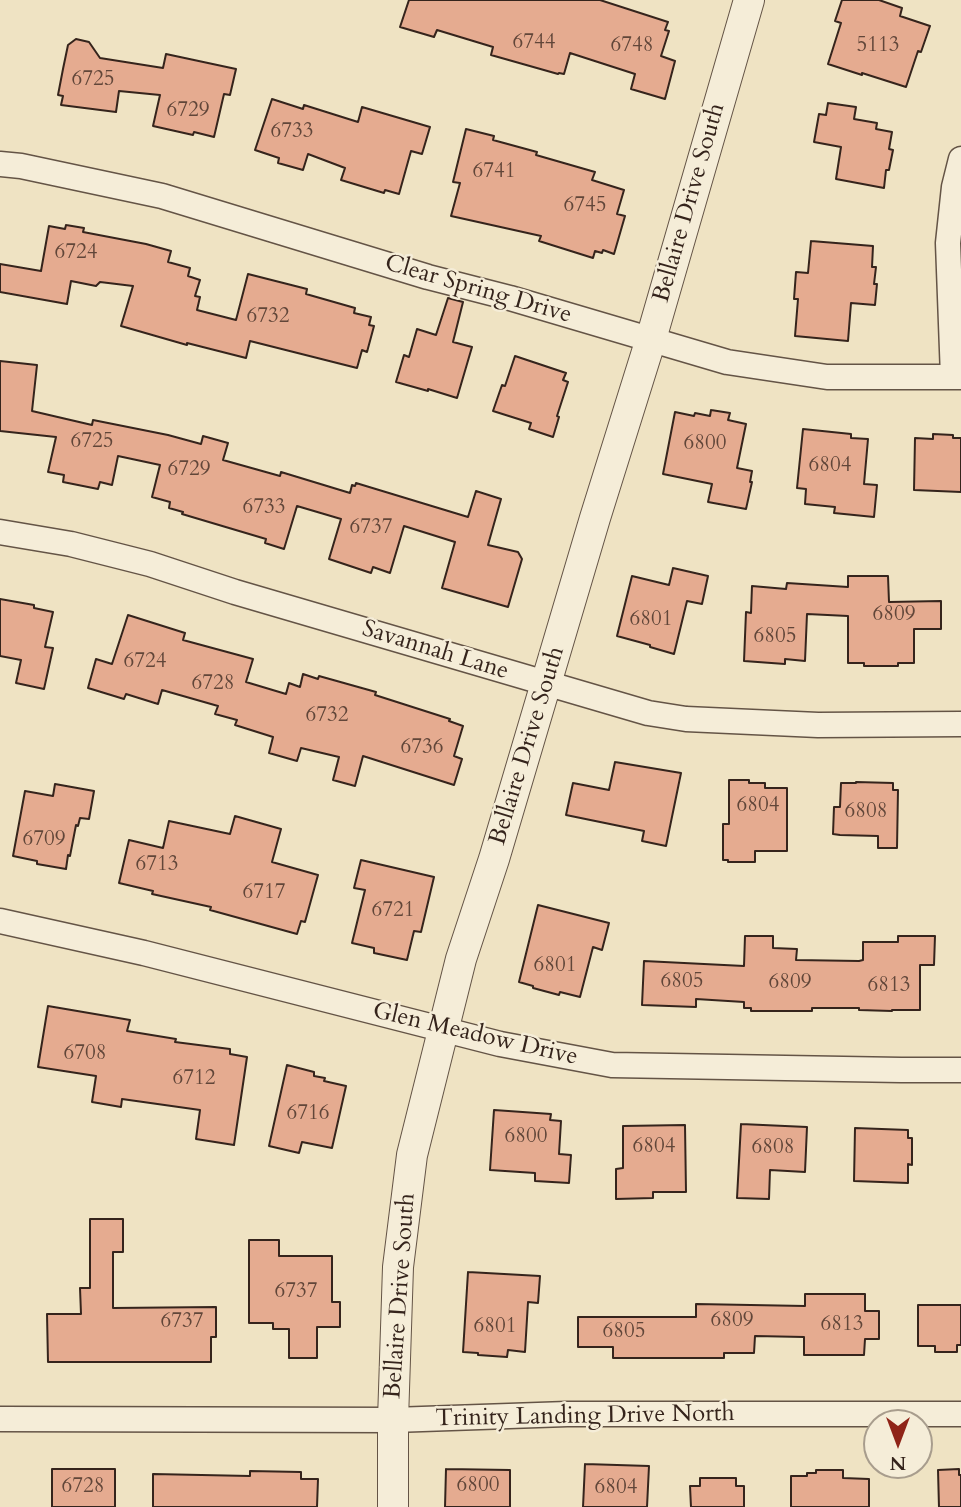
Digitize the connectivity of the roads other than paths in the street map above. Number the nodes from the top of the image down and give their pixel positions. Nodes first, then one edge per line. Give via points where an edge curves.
1 (749, 0) edge
2 (961, 159) edge
3 (0, 164) edge
4 (651, 339) junction
5 (957, 377) edge
6 (0, 532) edge
7 (546, 684) junction
8 (961, 724) edge
9 (0, 921) edge
10 (442, 1030) junction
11 (961, 1070) edge
12 (961, 1414) edge
13 (0, 1419) edge
14 (393, 1420) junction
15 (393, 1507) edge

1 - 4 street, Bellaire Drive South
2 - 5 street via 948,243
3 - 4 street, Clear Spring Drive via 162,195 428,277
4 - 5 street, Clear Spring Drive via 727,362 827,377
4 - 7 street, Bellaire Drive South
6 - 7 street, Savannah Lane via 150,564
7 - 8 street, Savannah Lane via 686,719 818,725
7 - 10 street, Bellaire Drive South
9 - 10 street, Glen Meadow Drive
10 - 11 street, Glen Meadow Drive via 612,1065
10 - 14 street, Bellaire Drive South via 412,1155 398,1267
12 - 14 street, Trinity Landing Drive North via 566,1414
13 - 14 street, Trinity Landing Drive North
14 - 15 street, Bellaire Drive South

